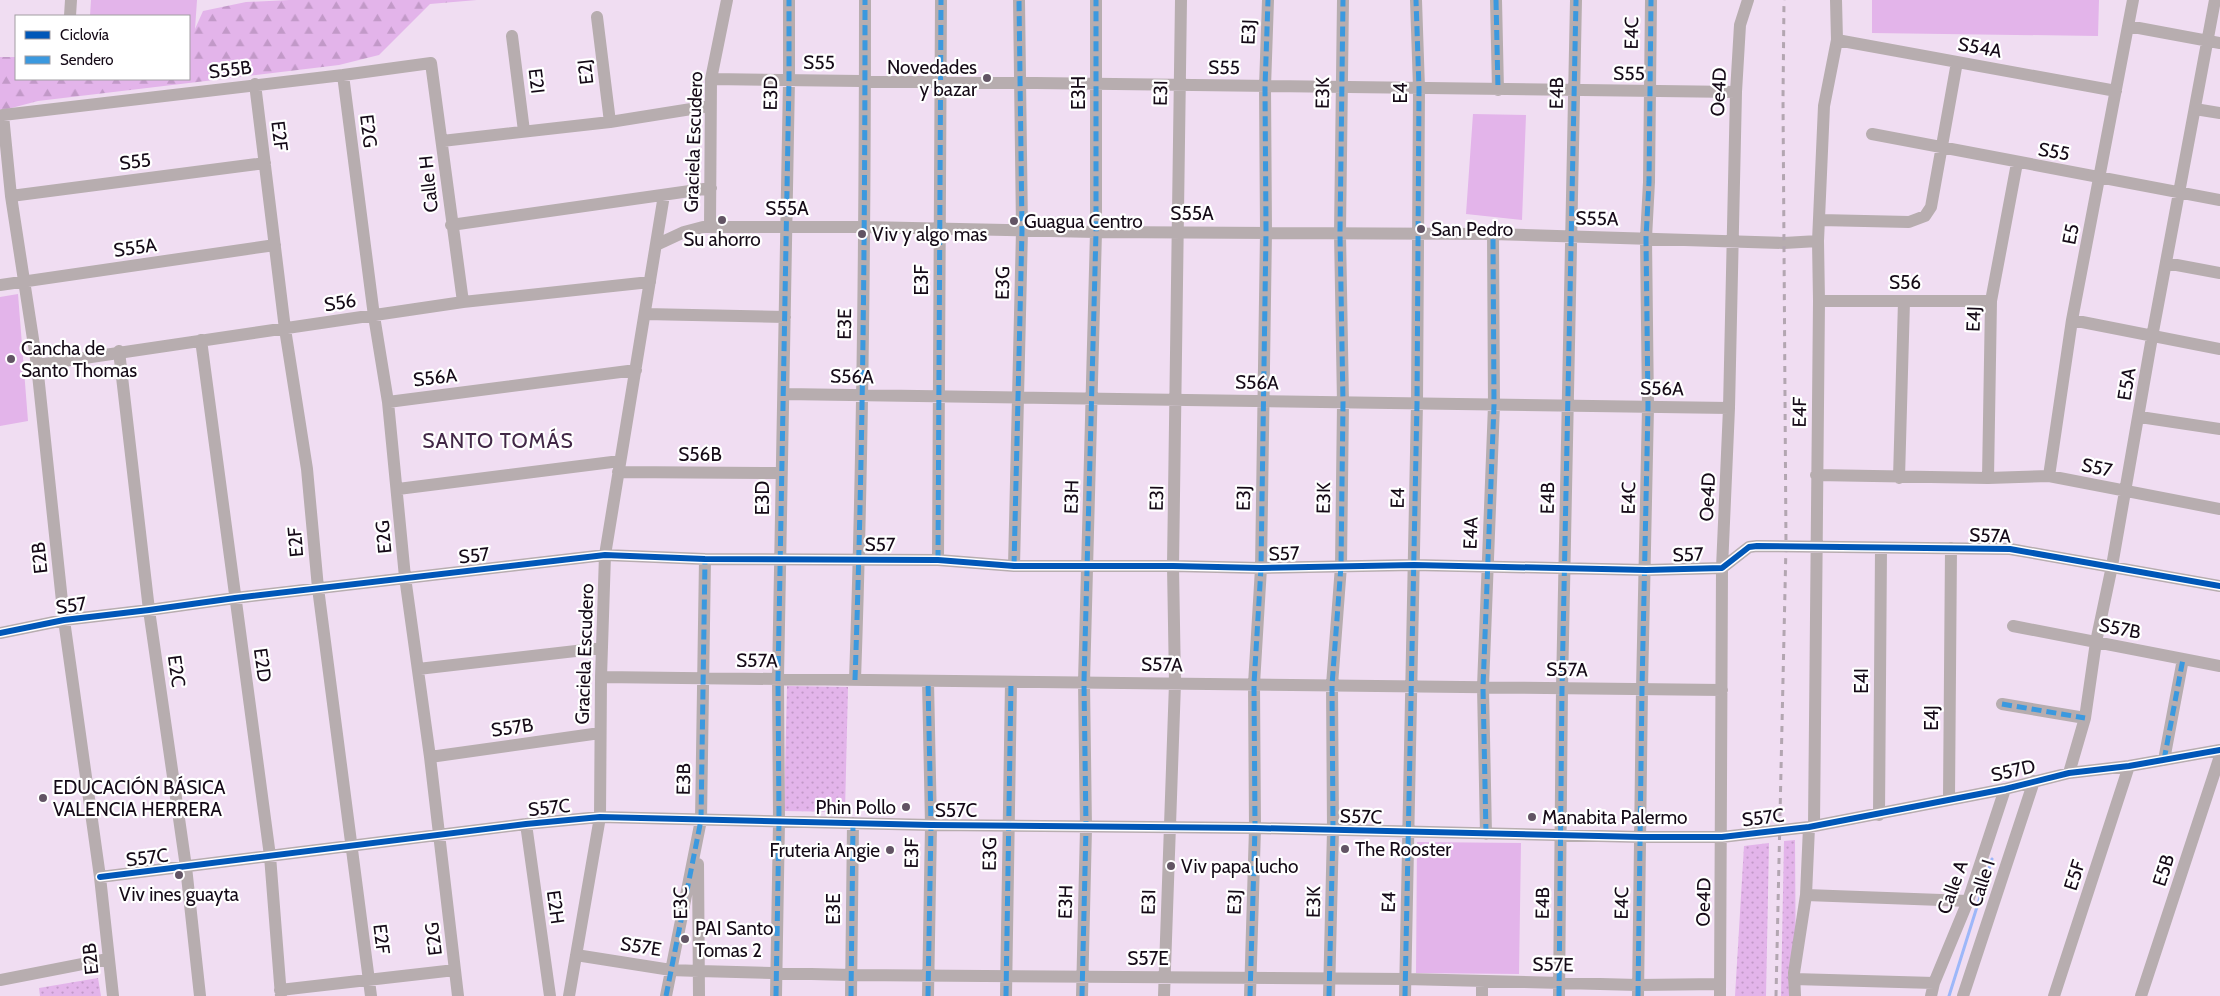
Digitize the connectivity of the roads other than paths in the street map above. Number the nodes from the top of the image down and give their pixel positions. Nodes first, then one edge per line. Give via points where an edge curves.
1 (71, 0) edge
2 (727, 0) edge
3 (789, 0) edge
4 (865, 0) edge
5 (941, 0) edge
6 (1019, 0) edge
7 (1096, 0) edge
8 (1181, 0) edge
9 (1268, 0) edge
10 (1343, 0) edge
11 (1416, 0) edge
12 (1496, 0) edge
13 (1576, 0) edge
14 (1650, 0) edge
15 (1748, 0) edge
16 (1836, 0) edge
17 (2133, 0) edge
18 (2215, 0) edge
19 (70, 15) edge
20 (597, 17) dead end
21 (2128, 26) junction
22 (512, 36) dead end
23 (1837, 40) junction
24 (2214, 42) edge
25 (1957, 62) junction
26 (431, 63) joint
27 (343, 75) junction
28 (711, 79) junction
29 (790, 80) junction
30 (865, 81) junction
31 (942, 82) junction
32 (1022, 83) junction
33 (255, 84) junction
34 (1097, 84) junction
35 (1179, 84) junction
36 (1265, 87) junction
37 (1340, 87) junction
38 (1419, 88) junction
39 (1498, 90) junction
40 (1575, 91) junction
41 (2116, 91) junction
42 (1649, 92) junction
43 (1736, 92) junction
44 (710, 106) junction
45 (2195, 109) junction
46 (2220, 113) edge
47 (3, 115) joint
48 (610, 122) junction
49 (524, 131) junction
50 (1872, 134) dead end
51 (442, 141) junction
52 (1942, 146) junction
53 (265, 163) junction
54 (2018, 163) junction
55 (2100, 178) junction
56 (711, 188) junction
57 (2179, 192) junction
58 (664, 194) junction
59 (11, 196) junction
60 (2220, 200) edge
61 (1820, 220) junction
62 (452, 225) junction
63 (865, 226) junction
64 (710, 227) junction
65 (786, 227) junction
66 (941, 228) junction
67 (1022, 230) junction
68 (1096, 232) junction
69 (1177, 232) junction
70 (1266, 232) junction
71 (1417, 232) junction
72 (1340, 233) junction
73 (1493, 234) junction
74 (1571, 236) junction
75 (1646, 238) junction
76 (1732, 240) junction
77 (1818, 241) junction
78 (275, 245) junction
79 (656, 245) junction
80 (2166, 263) junction
81 (2220, 273) edge
82 (23, 282) junction
83 (650, 282) junction
84 (0, 286) edge
85 (1820, 301) junction
86 (1904, 301) junction
87 (1991, 301) junction
88 (463, 302) junction
89 (645, 314) junction
90 (374, 316) junction
91 (785, 318) junction
92 (2072, 320) junction
93 (286, 329) junction
94 (2152, 337) junction
95 (201, 340) junction
96 (2220, 349) edge
97 (120, 351) junction
98 (37, 365) junction
99 (636, 370) junction
100 (784, 394) junction
101 (861, 395) junction
102 (939, 397) junction
103 (1019, 398) junction
104 (1092, 399) junction
105 (1176, 400) junction
106 (1263, 401) junction
107 (388, 402) junction
108 (1343, 402) junction
109 (1417, 404) junction
110 (1494, 405) junction
111 (1568, 406) junction
112 (1648, 407) junction
113 (1729, 408) junction
114 (2140, 417) junction
115 (2220, 429) edge
116 (619, 466) junction
117 (781, 473) junction
118 (1816, 475) junction
119 (2049, 476) junction
120 (1900, 478) junction
121 (1988, 478) junction
122 (398, 488) junction
123 (2124, 492) junction
124 (2220, 509) edge
125 (1757, 546) joint
126 (1817, 546) junction
127 (1951, 548) junction
128 (1881, 549) junction
129 (605, 555) junction
130 (705, 559) junction
131 (781, 559) junction
132 (859, 559) junction
133 (938, 560) junction
134 (1414, 565) junction
135 (1014, 566) junction
136 (1088, 566) junction
137 (1174, 566) junction
138 (1341, 566) junction
139 (2112, 566) junction
140 (1261, 568) junction
141 (1487, 568) junction
142 (1722, 568) junction
143 (1565, 569) junction
144 (1646, 570) junction
145 (405, 577) junction
146 (2220, 586) edge
147 (318, 588) junction
148 (235, 598) junction
149 (149, 610) junction
150 (64, 620) junction
151 (2013, 626) dead end
152 (0, 633) edge
153 (2096, 642) junction
154 (602, 648) junction
155 (2182, 659) junction
156 (2220, 666) edge
157 (418, 669) junction
158 (601, 677) junction
159 (704, 678) junction
160 (778, 679) junction
161 (855, 680) junction
162 (928, 681) junction
163 (1011, 682) junction
164 (1084, 682) junction
165 (1174, 683) junction
166 (1254, 684) junction
167 (1332, 685) junction
168 (1410, 686) junction
169 (1483, 687) junction
170 (1562, 688) junction
171 (1642, 689) junction
172 (1722, 690) junction
173 (2002, 704) dead end
174 (2085, 718) junction
175 (600, 733) junction
176 (2220, 750) edge
177 (2220, 756) edge
178 (430, 757) junction
179 (2164, 760) junction
180 (2129, 766) junction
181 (2069, 773) junction
182 (2034, 781) junction
183 (2005, 788) junction
184 (1949, 798) junction
185 (1879, 815) junction
186 (600, 817) junction
187 (701, 820) junction
188 (779, 822) junction
189 (853, 823) junction
190 (526, 824) junction
191 (930, 825) junction
192 (1008, 825) junction
193 (1168, 827) junction
194 (1811, 827) junction
195 (1086, 828) junction
196 (1255, 828) junction
197 (1333, 830) junction
198 (1409, 832) junction
199 (1486, 834) junction
200 (1561, 835) junction
201 (439, 836) junction
202 (1641, 837) junction
203 (1722, 837) junction
204 (698, 839) junction
205 (351, 846) junction
206 (270, 856) junction
207 (186, 867) junction
208 (100, 878) junction
209 (1806, 895) junction
210 (1968, 901) junction
211 (576, 955) junction
212 (108, 959) junction
213 (455, 970) junction
214 (671, 970) junction
215 (699, 971) junction
216 (775, 972) junction
217 (851, 975) junction
218 (928, 975) junction
219 (1006, 976) junction
220 (1082, 977) junction
221 (1164, 978) junction
222 (1250, 978) junction
223 (1330, 978) junction
224 (369, 979) junction
225 (1405, 979) junction
226 (1794, 979) junction
227 (0, 980) edge
228 (1482, 982) junction
229 (1560, 983) junction
230 (1934, 983) junction
231 (1720, 990) edge
232 (1638, 991) edge
233 (281, 993) edge
234 (113, 996) edge
235 (200, 996) edge
236 (371, 996) edge
237 (458, 996) edge
238 (550, 996) edge
239 (569, 996) edge
240 (666, 996) edge
241 (699, 996) edge
242 (776, 996) edge
243 (851, 996) edge
244 (928, 996) edge
245 (1006, 996) edge
246 (1082, 996) edge
247 (1164, 996) edge
248 (1250, 996) edge
249 (1329, 996) edge
250 (1405, 996) edge
251 (1482, 996) edge
252 (1559, 996) edge
253 (1795, 996) edge
254 (1931, 996) edge
255 (1963, 996) edge
256 (2054, 996) edge
257 (2141, 996) edge

1 - 19 street
2 - 28 street, Graciela Escudero
3 - 29 street, E3D
4 - 30 street, E3E
5 - 31 street, E3F
6 - 32 street, E3G
7 - 34 street, E3H
8 - 35 street, E3I
9 - 36 street, E3J
10 - 37 street, E3K
11 - 38 street, E4
12 - 39 street
13 - 40 street, E4B
14 - 42 street, E4C
15 - 43 street, Oe4D via 1740,25
16 - 23 street, E4F
17 - 21 street, E5
18 - 24 street, E5A
20 - 48 street, E2J
21 - 24 street
21 - 41 street, E5
22 - 49 street, E2I
23 - 25 street, S54A
23 - 61 street, E4F via 1824,106
24 - 45 street, E5A
25 - 41 street, S54A
25 - 52 street
26 - 27 street, S55B
26 - 51 street, Calle H
27 - 33 street, S55B
27 - 90 street, E2G
28 - 29 street, S55
28 - 44 street, Graciela Escudero
29 - 30 street, S55
29 - 65 street, E3D
30 - 31 street, S55
30 - 63 street, E3E
31 - 32 street, S55
31 - 66 street, E3F
32 - 34 street, S55
32 - 67 street, E3G
33 - 47 street, S55B
33 - 53 street, E2F
34 - 35 street, S55
34 - 68 street, E3H
35 - 36 street, S55
35 - 69 street, E3I
36 - 37 street, S55
36 - 70 street, E3J
37 - 38 street, S55
37 - 72 street, E3K
38 - 39 street, S55
38 - 71 street, E4
39 - 40 street, S55
40 - 42 street, S55
40 - 74 street, E4B
41 - 55 street, E5
42 - 43 street, S55
42 - 75 street, E4C
43 - 76 street, Oe4D
44 - 48 street
44 - 56 street, Graciela Escudero
45 - 46 street
45 - 57 street, E5A
47 - 59 street, E2B
48 - 49 street
49 - 51 street
50 - 52 street, S55
51 - 62 street, Calle H
52 - 54 street, S55
52 - 61 street via 1930,207 1925,216 1909,222
53 - 59 street, S55
53 - 78 street, E2F
54 - 55 street, S55
54 - 87 street, E4J
55 - 57 street, S55
55 - 92 street, E5
56 - 58 street
56 - 64 street, Graciela Escudero
57 - 60 street, S55
57 - 80 street, E5A
58 - 62 street
58 - 79 street, Graciela Escudero
59 - 82 street, E2B
61 - 77 street, E4F
62 - 88 street, Calle H
63 - 65 street, S55A
63 - 66 street, S55A
63 - 101 street, E3E
64 - 65 street, S55A
64 - 79 street, S55A via 684,232
65 - 91 street, E3D
66 - 67 street, S55A
66 - 102 street, E3F
67 - 68 street, S55A
67 - 103 street, E3G
68 - 69 street, S55A
68 - 104 street, E3H
69 - 70 street, S55A
69 - 105 street, E3I
70 - 72 street, S55A
70 - 106 street, E3J
71 - 72 street, S55A
71 - 73 street, S55A
71 - 109 street, E4
72 - 108 street, E3K
73 - 74 street, S55A
73 - 110 street, E4A
74 - 75 street, S55A
74 - 111 street, E4B
75 - 76 street, S55A
75 - 112 street, E4C
76 - 77 street, S55A
76 - 113 street, Oe4D
77 - 85 street, E4F
78 - 82 street, S55A
78 - 93 street, E2F
79 - 83 street, Graciela Escudero
80 - 81 street
80 - 94 street, E5A
82 - 84 street, S55A
82 - 98 street, E2B
83 - 88 street, S56
83 - 89 street, Graciela Escudero
85 - 86 street, S56
85 - 118 street, E4F
86 - 87 street, S56
86 - 120 street
87 - 121 street, E4J
88 - 90 street, S56
89 - 91 street
89 - 99 street, Graciela Escudero
90 - 93 street, S56
90 - 107 street, E2G
91 - 100 street, E3D
92 - 94 street
92 - 119 street, E5
93 - 95 street, S56
93 - 147 street, E2F via 307,469
94 - 96 street
94 - 114 street, E5A
95 - 97 street, S56
95 - 148 street, E2D
97 - 98 street, S56
97 - 149 street, E2C
98 - 150 street, E2B
99 - 107 street, S56A
99 - 116 street, Graciela Escudero
100 - 101 street, S56A
100 - 117 street, E3D
101 - 102 street, S56A
101 - 132 street, E3E
102 - 103 street, S56A
102 - 133 street, E3F
103 - 104 street, S56A
103 - 135 street, E3G
104 - 105 street, S56A
104 - 136 street, E3H
105 - 106 street, S56A
105 - 137 street, E3I
106 - 108 street, S56A
106 - 140 street, E3J
107 - 122 street, E2G
108 - 109 street, S56A
108 - 138 street, E3K
109 - 110 street, S56A
109 - 134 street, E4
110 - 111 street, S56A
110 - 141 street, E4A
111 - 112 street, S56A
111 - 143 street, E4B
112 - 113 street, S56A
112 - 144 street, E4C
113 - 142 street, Oe4D
114 - 115 street
114 - 123 street, E5A
116 - 117 street, S56B
116 - 122 street, S56B
116 - 129 street, Graciela Escudero
117 - 131 street, E3D
118 - 120 street, S57
118 - 126 street, E4F
119 - 121 street, S57
119 - 123 street, S57
120 - 121 street, S57
122 - 145 street, E2G
123 - 124 street, S57
123 - 139 street, E5A
125 - 126 street, S57A
125 - 142 street, S57 via 1749,548
126 - 128 street, S57A
126 - 194 street, E4F
127 - 128 street, S57A
127 - 139 street, S57A via 2010,549
127 - 184 street, E4J
128 - 185 street, E4I
129 - 130 street, S57
129 - 145 street, S57
129 - 154 street, Graciela Escudero
130 - 131 street, S57
130 - 159 street, E3B
131 - 132 street, S57
131 - 160 street, E3D
132 - 133 street, S57
132 - 161 street, E3E
133 - 135 street, S57
134 - 138 street, S57
134 - 141 street, S57
134 - 168 street, E4
135 - 136 street, S57
136 - 137 street, S57
136 - 164 street, E3H
137 - 140 street, S57
137 - 165 street, E3I
138 - 140 street, S57
138 - 167 street, E3K
139 - 146 street, S57A
139 - 153 street, E5A
140 - 166 street, E3J
141 - 143 street, S57
141 - 169 street, E4A
142 - 144 street, S57
142 - 172 street, Oe4D
143 - 144 street, S57
143 - 170 street, E4B
144 - 171 street, E4C
145 - 147 street, S57
145 - 157 street, E2G
147 - 148 street, S57
147 - 205 street, E2F
148 - 149 street, S57
148 - 206 street, E2D
149 - 150 street, S57
149 - 207 street, E2C
150 - 152 street, S57
150 - 208 street, E2B
151 - 153 street, S57B
153 - 155 street, S57B
153 - 174 street, E5A
154 - 157 street
154 - 158 street, Graciela Escudero
155 - 156 street, S57B
155 - 179 street
157 - 178 street, E2G
158 - 159 street, S57A
158 - 175 street, Graciela Escudero
159 - 160 street, S57A
159 - 187 street, E3B
160 - 161 street, S57A
160 - 188 street, E3D
161 - 162 street, S57A
162 - 163 street, S57A
162 - 191 street, E3F
163 - 164 street, S57A
163 - 192 street, E3G
164 - 165 street, S57A
164 - 195 street, E3H
165 - 166 street, S57A
165 - 193 street, E3I
166 - 167 street, S57A
166 - 196 street, E3J
167 - 168 street, S57A
167 - 197 street, E3K
168 - 169 street, S57A
168 - 198 street, E4
169 - 170 street, S57A
169 - 199 street, E4A
170 - 171 street, S57A
170 - 200 street, E4B
171 - 172 street, S57A
171 - 202 street, E4C
172 - 203 street, Oe4D
173 - 174 street
174 - 181 street, E5A
175 - 178 street, S57B
175 - 186 street, Graciela Escudero
176 - 179 street, S57D
177 - 257 street, E5B
178 - 201 street, E2G
179 - 180 street, S57D
180 - 181 street, S57D
180 - 256 street, E5F
181 - 182 street, S57D
182 - 183 street, S57D
182 - 255 street, Calle I
183 - 184 street, S57D
183 - 210 street, Calle A
184 - 185 street, S57D
185 - 194 street, S57D
186 - 187 street, S57C
186 - 190 street, S57C
186 - 211 street, Graciela Escudero
187 - 188 street, S57C
187 - 204 street, E3B
188 - 189 street, S57C
188 - 216 street, E3D
189 - 191 street, S57C
189 - 217 street, E3E
190 - 201 street, S57C
190 - 238 street, E2H
191 - 192 street, S57C
191 - 218 street, E3F
192 - 195 street, S57C
192 - 219 street, E3G
193 - 195 street, S57C
193 - 196 street, S57C
193 - 221 street, E3I
194 - 203 street, S57C
194 - 209 street, E4F
195 - 220 street, E3H
196 - 197 street, S57C
196 - 222 street, E3J
197 - 198 street, S57C
197 - 223 street, E3K
198 - 199 street, S57C
198 - 225 street, E4
199 - 200 street, S57C
200 - 202 street, S57C
200 - 229 street, E4B
201 - 205 street, S57C
201 - 213 street, E2G
202 - 203 street, S57C
202 - 232 street, E4C
203 - 231 street, Oe4D
204 - 214 street, E3B
204 - 215 street, E3C
205 - 206 street, S57C
205 - 224 street, E2F
206 - 207 street, S57C
206 - 233 street, E2D
207 - 208 street, S57C
207 - 235 street, E2C
208 - 212 street, E2B
209 - 210 street
209 - 226 street, E4F
210 - 230 street, Calle A
211 - 214 street, S57E
211 - 239 street, Graciela Escudero
212 - 227 street
212 - 234 street, E2B
213 - 224 street
213 - 237 street, E2G
214 - 215 street, S57E
214 - 240 street, E3B
215 - 216 street, S57E
215 - 241 street, E3C
216 - 217 street, S57E
216 - 242 street, E3D
217 - 218 street, S57E
217 - 243 street, E3E
218 - 219 street, S57E
218 - 244 street, E3F
219 - 220 street, S57E
219 - 245 street, E3G
220 - 221 street, S57E
220 - 246 street, E3H
221 - 222 street, S57E
221 - 247 street, E3I
222 - 223 street, S57E
222 - 248 street, E3J
223 - 225 street, S57E
223 - 249 street, E3K
224 - 233 street
224 - 236 street, E2F
225 - 228 street, S57E
225 - 250 street, E4
226 - 230 street
226 - 253 street, E4F
228 - 229 street, S57E
228 - 251 street
229 - 232 street, S57E
229 - 252 street, E4B
230 - 254 street, Calle A
231 - 232 street, S57E

